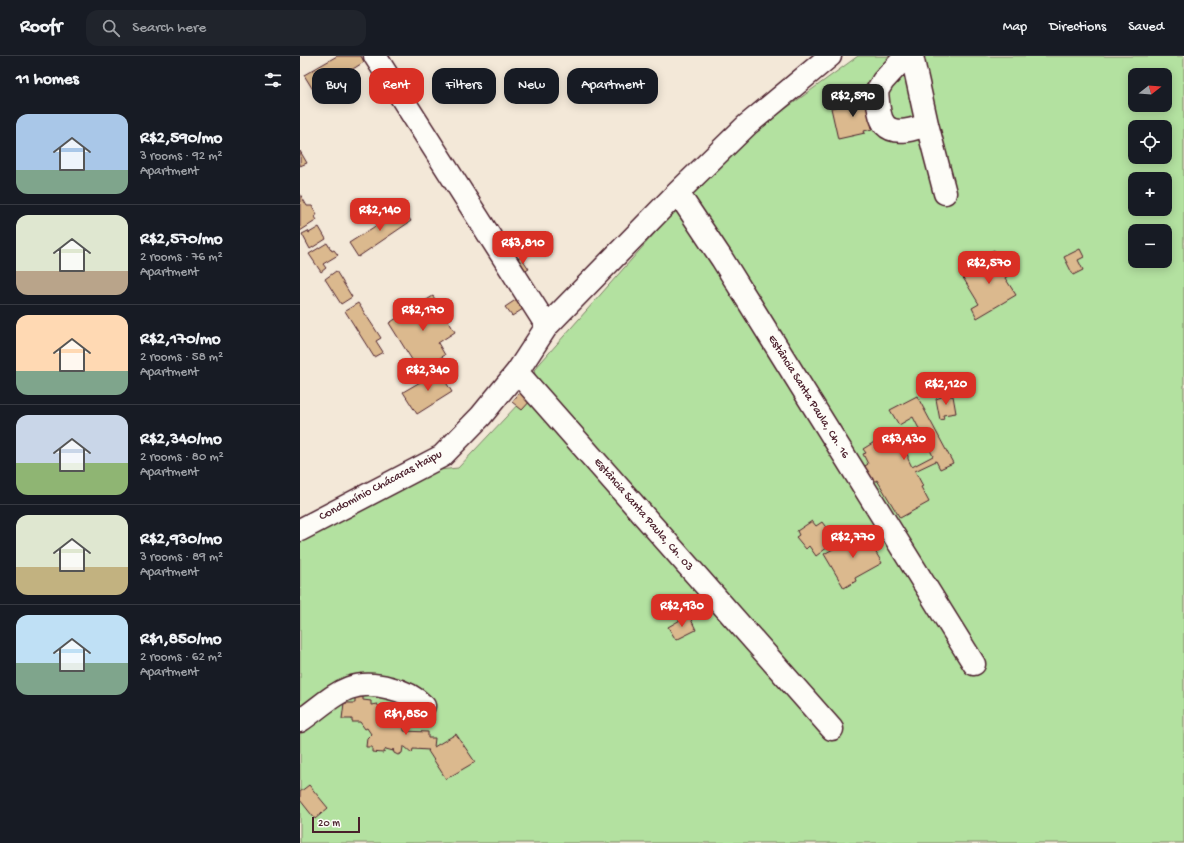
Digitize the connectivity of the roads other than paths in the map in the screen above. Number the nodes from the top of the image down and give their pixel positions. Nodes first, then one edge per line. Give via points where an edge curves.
1 (374, 56) edge
2 (830, 56) edge
3 (906, 56) edge
4 (912, 56) edge
5 (927, 124) junction
6 (678, 193) junction
7 (946, 193) dead end
8 (548, 326) junction
9 (517, 372) junction
10 (300, 530) edge
11 (974, 664) dead end
12 (424, 706) dead end
13 (300, 721) edge
14 (832, 729) dead end

1 - 8 street
2 - 6 street, Condomínio Chácaras Itaipu via 747,125
3 - 5 street via 877,91 882,120 885,126 894,130 912,130
4 - 5 street
5 - 7 street
6 - 8 street, Condomínio Chácaras Itaipu
6 - 11 street, Estância Santa Paula, Ch. 16 via 722,259
8 - 9 street, Condomínio Chácaras Itaipu
9 - 10 street, Condomínio Chácaras Itaipu via 481,416 442,456
9 - 14 street, Estância Santa Paula, Ch. 03
12 - 13 street via 403,691 369,684 351,686 334,695

